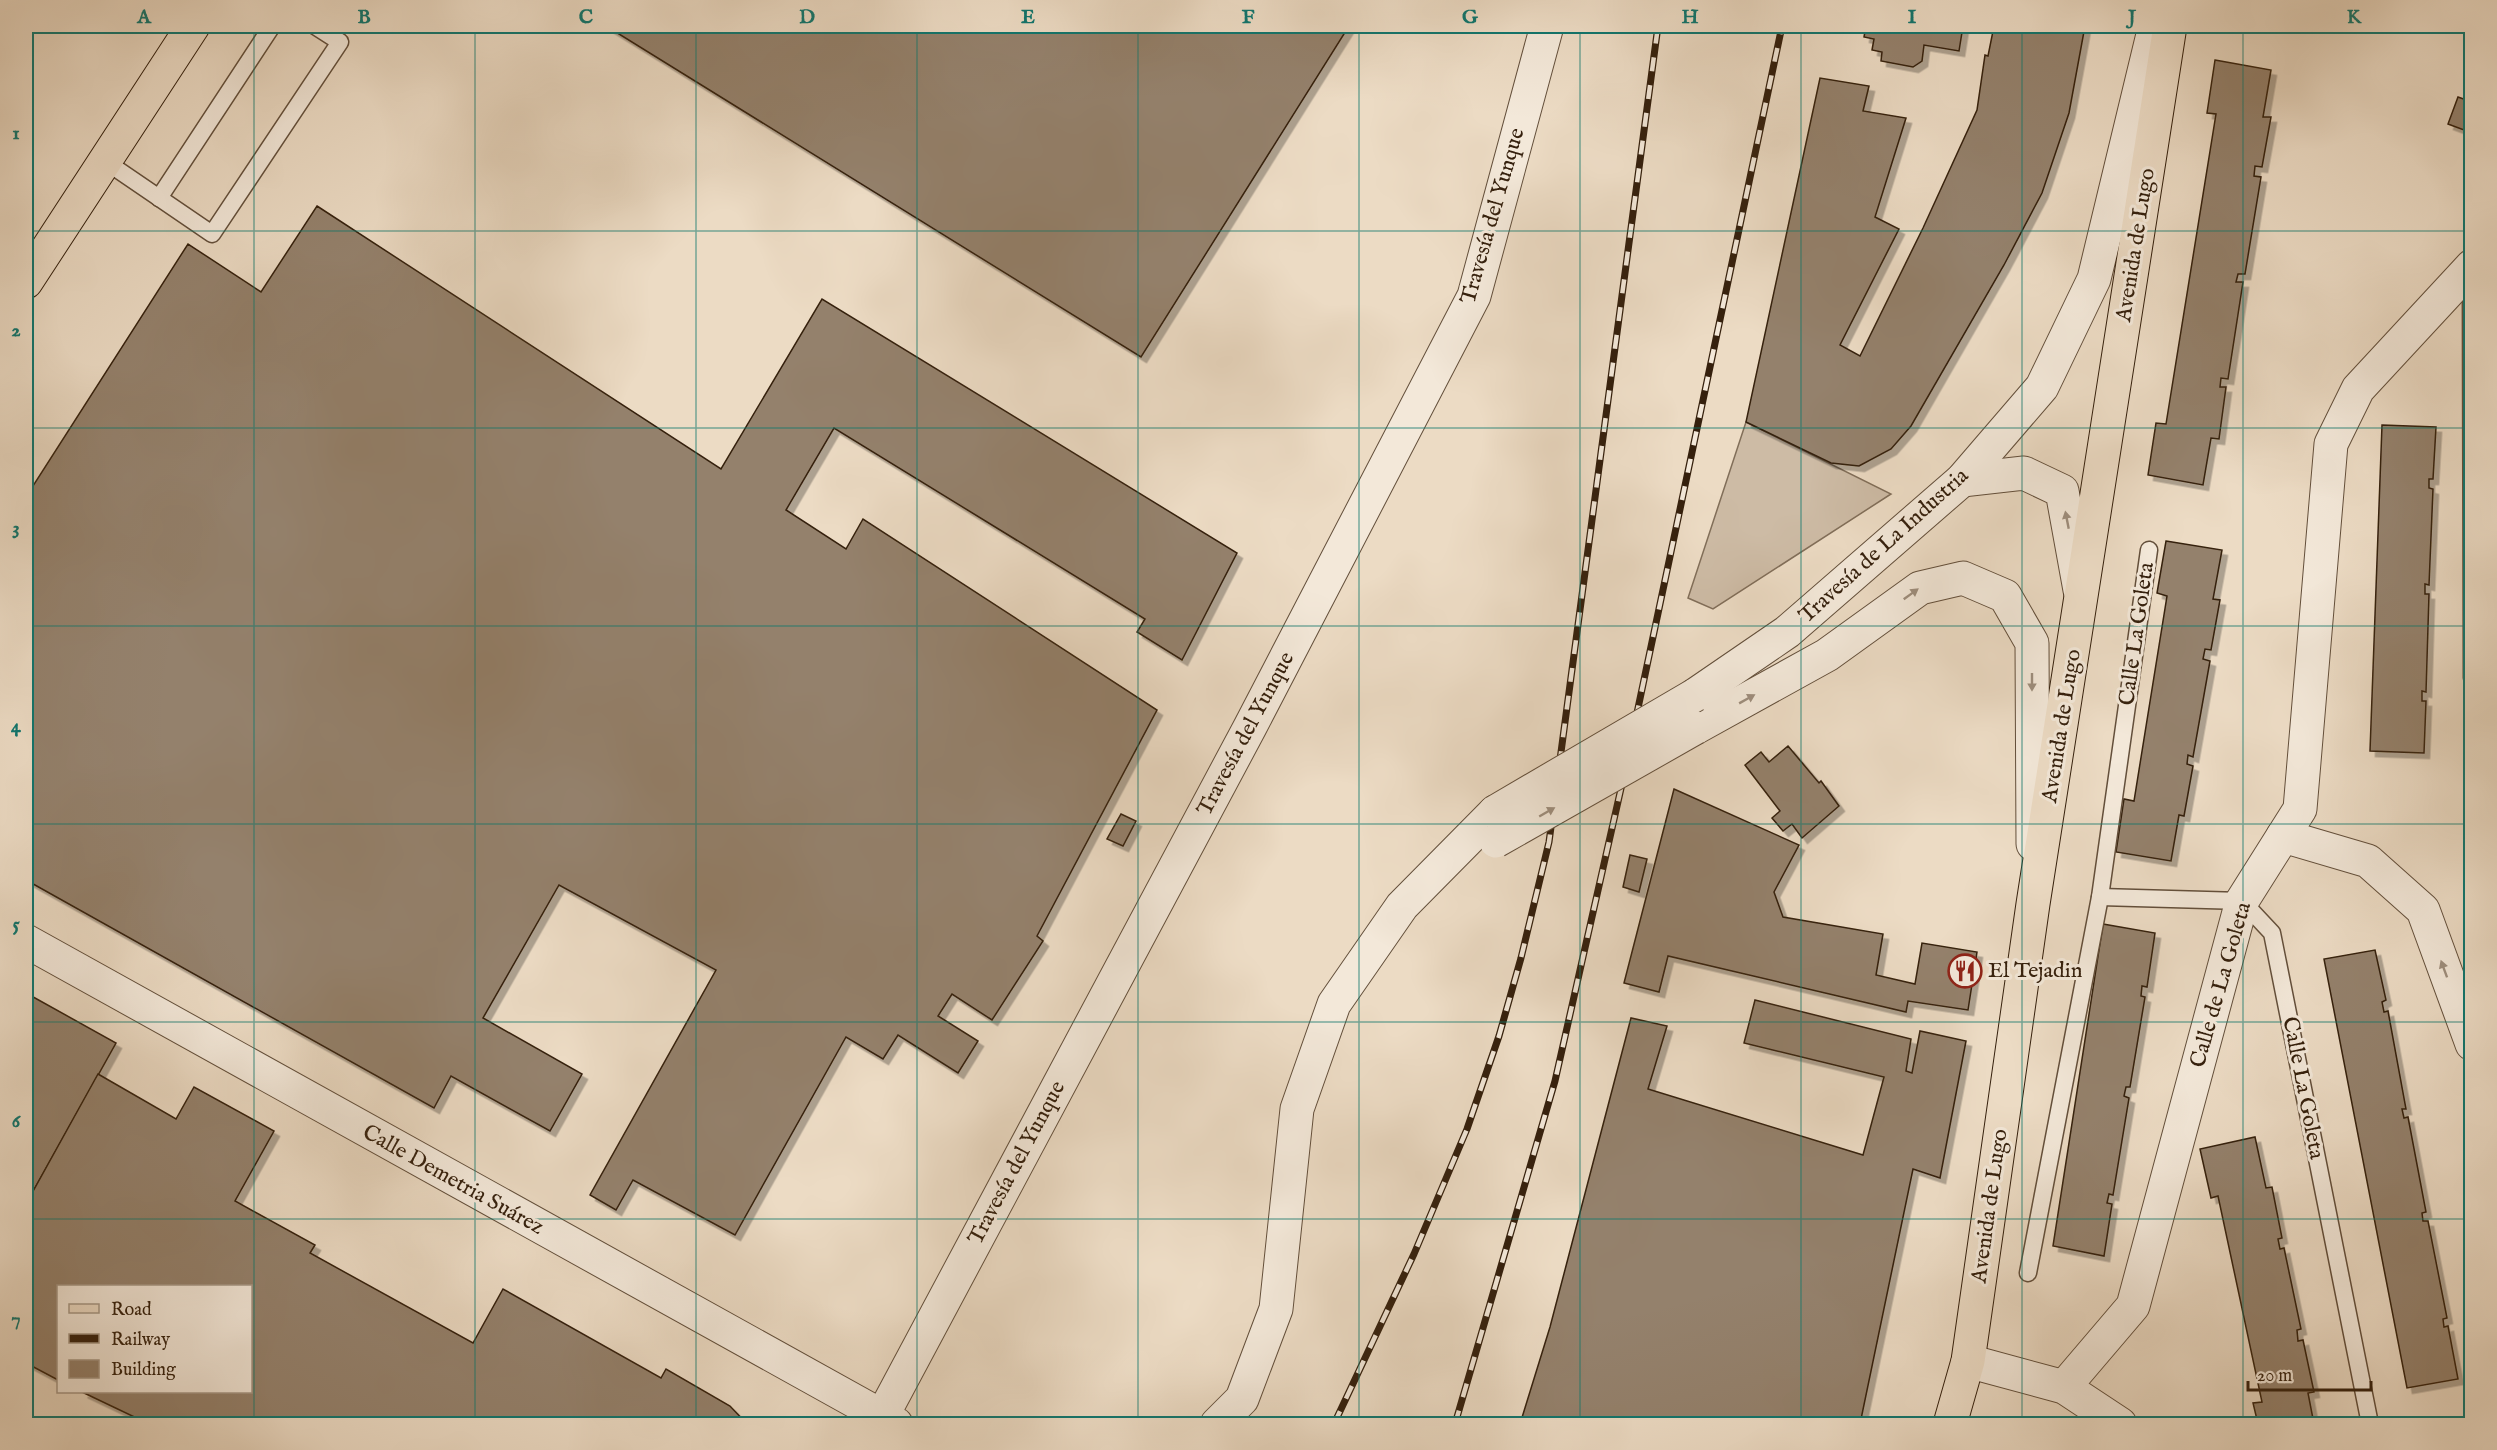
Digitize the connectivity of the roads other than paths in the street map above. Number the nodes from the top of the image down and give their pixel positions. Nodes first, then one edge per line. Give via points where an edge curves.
1 (193, 26) edge
2 (272, 26) edge
3 (315, 26) edge
4 (1547, 26) edge
5 (2155, 26) edge
6 (2170, 26) edge
7 (105, 161) junction
8 (159, 198) junction
9 (2471, 267) edge
10 (26, 282) edge
11 (1962, 480) junction
12 (2149, 550) dead end
13 (2082, 598) junction
14 (2472, 678) edge
15 (1496, 827) junction
16 (2283, 836) junction
17 (2100, 897) junction
18 (2242, 901) junction
19 (2033, 904) junction
20 (26, 941) edge
21 (2472, 1044) edge
22 (2028, 1273) dead end
23 (1968, 1361) junction
24 (2064, 1387) junction
25 (885, 1422) edge
26 (1217, 1425) edge
27 (1950, 1425) edge
28 (2120, 1425) edge
29 (2370, 1425) edge

1 - 7 main road
2 - 8 lane
3 - 8 lane via 340,42 212,234
4 - 25 street, Travesía del Yunque via 1474,296
5 - 11 street, Travesía de La Industria via 2094,279 2042,387
6 - 13 main road, Avenida de Lugo
7 - 8 lane
7 - 10 main road
9 - 14 lane
9 - 16 street, Calle de La Goleta via 2358,389 2331,444 2300,809
13 -> 11 street via 2062,491 2024,473
11 - 15 street, Travesía de La Industria, bridge via 1787,632
12 - 17 lane, Calle La Goleta
13 - 19 main road, Avenida de Lugo
15 -> 19 street, Travesía de La Industria, bridge via 1695,728 1827,655 1920,588 1963,578 2005,596 2032,643
15 - 26 street, Travesía de La Industria via 1402,906 1334,1005 1297,1109 1276,1309 1242,1398
16 - 18 street, Calle de La Goleta
21 -> 16 street via 2423,910 2368,861
17 - 18 lane
17 - 22 lane, Calle La Goleta
18 - 24 street, Calle de La Goleta via 2133,1306
18 - 29 lane, Calle La Goleta via 2272,933
19 - 23 main road, Avenida de Lugo
20 - 25 street, Calle Demetria Suárez
23 - 24 street
23 - 27 main road, Avenida de Lugo
24 - 28 street

